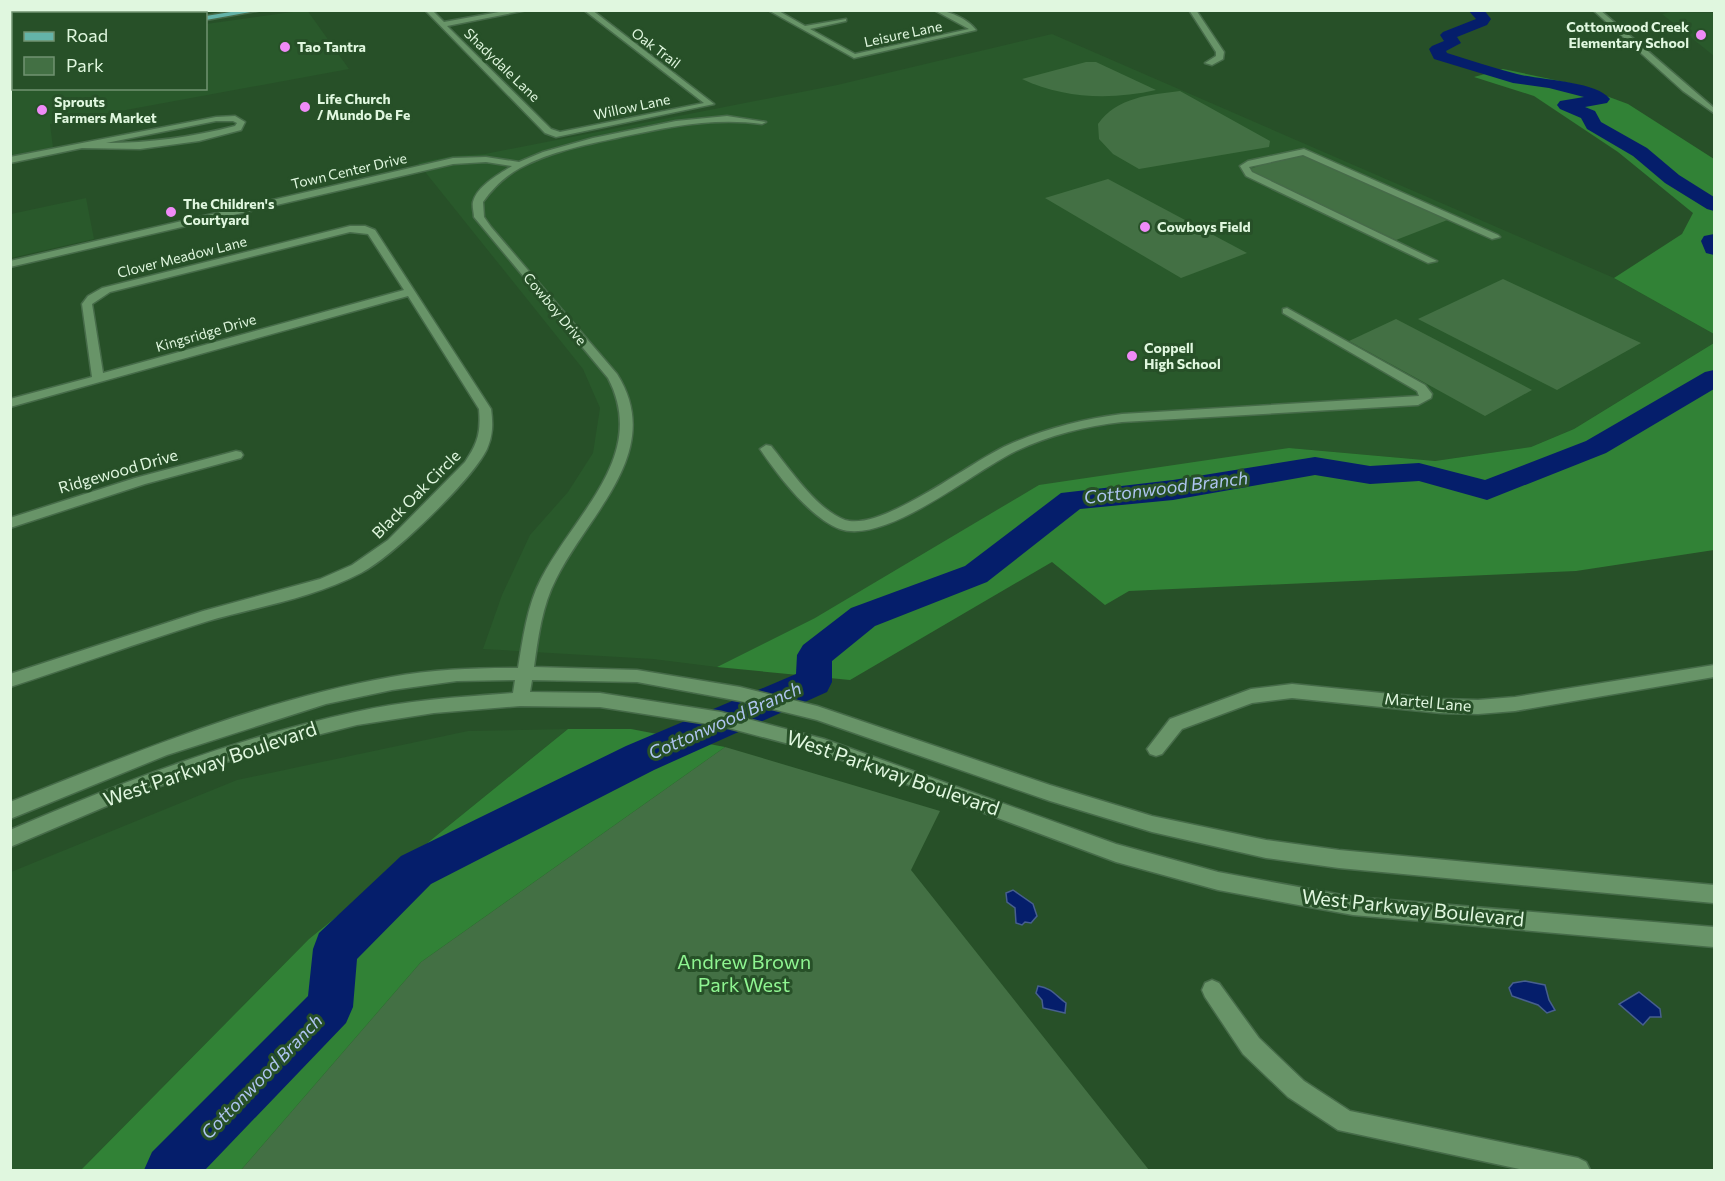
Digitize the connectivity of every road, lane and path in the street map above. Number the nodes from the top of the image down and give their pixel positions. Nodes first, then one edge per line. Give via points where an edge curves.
1 (230, 10) edge
2 (259, 10) edge
3 (428, 10) edge
4 (524, 10) edge
5 (587, 10) edge
6 (771, 10) edge
7 (937, 10) edge
8 (1192, 10) edge
9 (1596, 10) edge
10 (207, 16) edge
11 (207, 16) edge
12 (844, 20) dead end
13 (441, 25) junction
14 (804, 28) junction
15 (1209, 63) dead end
16 (710, 104) joint
17 (1712, 108) edge
18 (762, 122) dead end
19 (559, 135) joint
20 (83, 146) junction
21 (10, 160) edge
22 (519, 165) junction
23 (350, 229) joint
24 (1495, 237) dead end
25 (1432, 261) dead end
26 (10, 264) edge
27 (410, 292) junction
28 (1287, 311) dead end
29 (98, 379) junction
30 (10, 403) edge
31 (766, 449) dead end
32 (236, 455) dead end
33 (10, 523) edge
34 (1714, 671) edge
35 (525, 672) junction
36 (10, 681) edge
37 (520, 699) junction
38 (1156, 748) dead end
39 (10, 811) edge
40 (10, 839) edge
41 (1714, 894) edge
42 (1714, 937) edge
43 (1212, 990) dead end
44 (1578, 1170) edge

1 - 10 main road
2 - 11 main road
3 - 13 street, Shadydale Lane
4 - 13 street
5 - 16 street, Oak Trail
6 - 14 street, Leisure Lane
7 - 14 street, Leisure Lane via 973,30 854,56
8 - 15 street via 1220,52 1220,57
9 - 17 street
12 - 14 street
13 - 19 street, Shadydale Lane via 548,131
16 - 19 street, Willow Lane
18 - 22 street, Cowboy Drive via 691,120 576,144
20 - 20 street via 140,146 190,139 238,128 241,122 235,118 216,119
20 - 21 street
22 - 26 street, Town Center Drive via 503,160 453,161
22 - 35 street, Cowboy Drive via 484,193 478,202 479,217 613,377 625,400 628,433 620,466 546,583
23 - 27 street, Black Oak Circle via 372,232
23 - 29 street, Clover Meadow Lane via 106,291 92,298 87,304
24 - 25 street via 1304,152 1244,166 1249,174
27 - 29 street, Kingsridge Drive
27 - 36 street, Black Oak Circle via 485,409 487,429 470,465 393,544 357,569 324,583 203,617
28 - 31 street via 1421,388 1425,398 1122,418 1083,424 1010,449 897,515 863,526 843,525 818,507
29 - 30 street, Kingsridge Drive
32 - 33 street, Ridgewood Drive via 118,487
34 - 38 street, Martel Lane via 1478,707 1292,691 1251,696 1176,724
35 - 37 street, Cowboy Drive
35 - 39 street, West Parkway Boulevard via 457,675 326,697 163,749
35 - 41 street, West Parkway Boulevard via 637,676 740,693 817,713 1152,824 1243,844 1339,859
37 - 40 street, West Parkway Boulevard via 434,706 357,718 292,734 103,799
37 - 42 street, West Parkway Boulevard via 600,700 721,719 778,733 824,746 1116,853 1218,882 1353,906
43 - 44 street via 1251,1046 1296,1089 1346,1122

